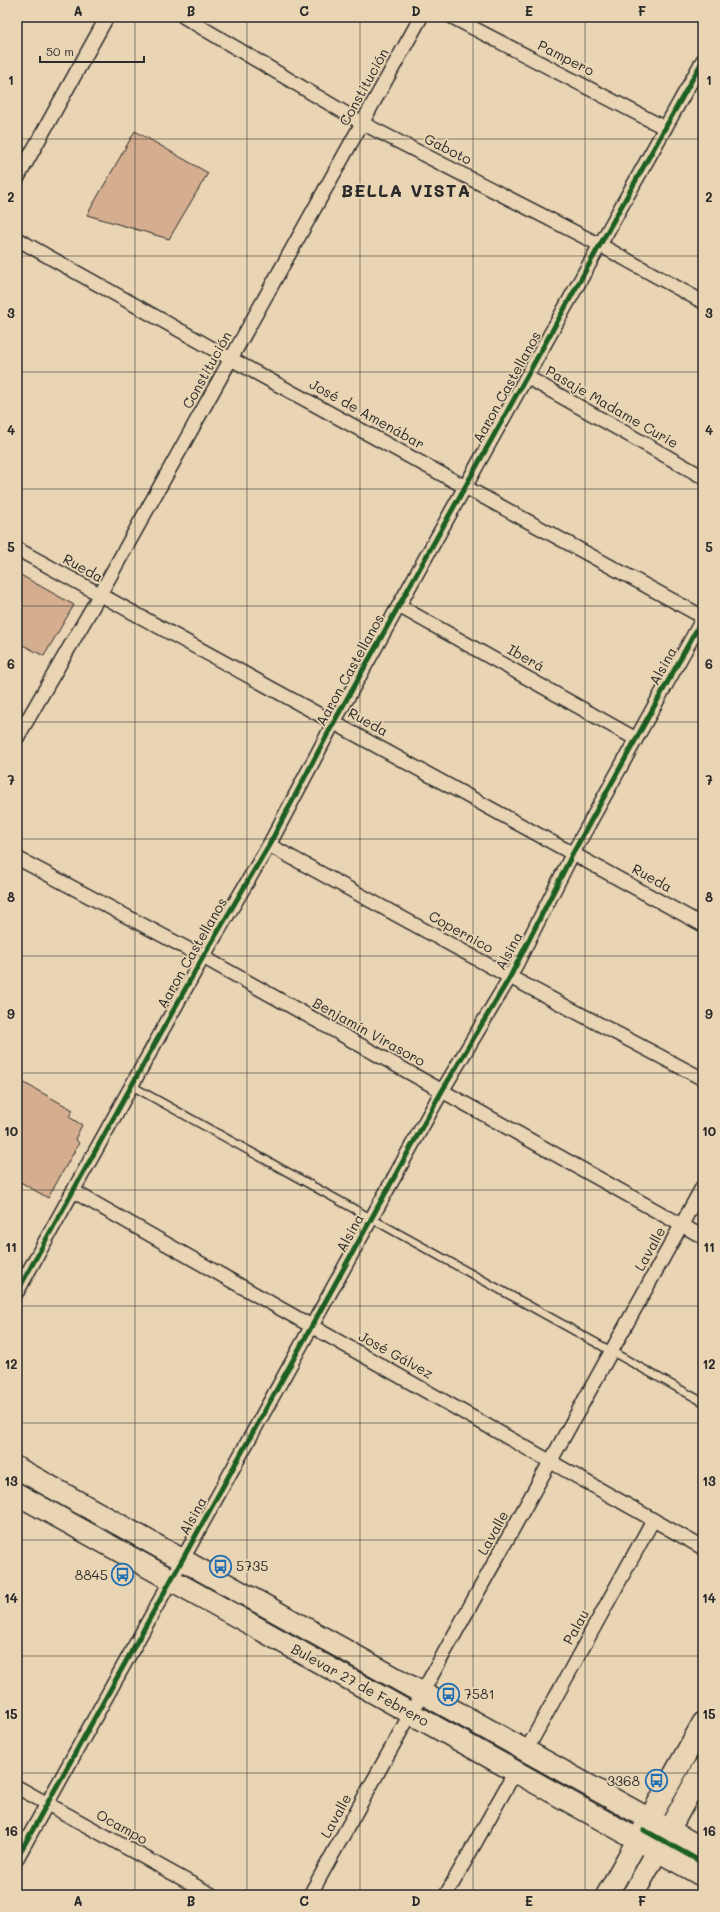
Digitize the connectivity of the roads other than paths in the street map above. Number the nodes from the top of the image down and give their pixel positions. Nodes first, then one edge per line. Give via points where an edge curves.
1 (107, 17) edge
2 (184, 17) edge
3 (421, 17) edge
4 (452, 17) edge
5 (703, 60) edge
6 (362, 123) junction
7 (665, 128) junction
8 (17, 179) edge
9 (17, 238) edge
10 (600, 245) junction
11 (703, 302) edge
12 (232, 359) junction
13 (527, 377) junction
14 (703, 477) edge
15 (466, 486) junction
16 (17, 550) edge
17 (99, 596) junction
18 (399, 606) junction
19 (703, 618) edge
20 (334, 722) junction
21 (17, 738) edge
22 (636, 739) junction
23 (268, 845) junction
24 (573, 853) junction
25 (17, 858) edge
26 (703, 925) edge
27 (203, 957) junction
28 (510, 977) junction
29 (703, 1079) edge
30 (132, 1086) junction
31 (442, 1091) junction
32 (703, 1186) edge
33 (73, 1191) junction
34 (371, 1219) junction
35 (681, 1225) junction
36 (703, 1237) edge
37 (17, 1292) edge
38 (312, 1326) junction
39 (611, 1352) junction
40 (703, 1402) edge
41 (551, 1461) junction
42 (17, 1468) edge
43 (17, 1494) edge
44 (653, 1520) junction
45 (703, 1548) edge
46 (182, 1560) junction
47 (171, 1580) junction
48 (422, 1693) junction
49 (411, 1714) junction
50 (703, 1724) edge
51 (526, 1751) junction
52 (703, 1768) edge
53 (515, 1772) junction
54 (17, 1787) edge
55 (47, 1804) junction
56 (650, 1819) junction
57 (669, 1830) junction
58 (638, 1840) junction
59 (703, 1848) edge
60 (657, 1851) junction
61 (17, 1858) edge
62 (703, 1876) edge
63 (212, 1895) edge
64 (310, 1895) edge
65 (446, 1895) edge
66 (607, 1895) edge
67 (633, 1895) edge

1 - 8 street
2 - 6 street, Gaboto
3 - 6 street, Constitución
4 - 7 street, Pampero
5 - 7 street, Aaron Castellanos
6 - 10 street, Gaboto
6 - 12 street, Constitución
7 - 10 street, Aaron Castellanos
9 - 12 street, José de Amenábar
10 - 11 street, Gaboto
10 - 13 street, Aaron Castellanos
12 - 15 street, José de Amenábar
12 - 17 street, Constitución
13 - 14 street, Pasaje Madame Curie
13 - 15 street, Aaron Castellanos
15 - 18 street, Aaron Castellanos
15 - 19 street, José de Amenábar
16 - 17 street, Rueda
17 - 20 street, Rueda
17 - 21 street, Constitución
18 - 20 street, Aaron Castellanos
18 - 22 street, Iberá
19 - 22 street, Alsina
20 - 23 street, Aaron Castellanos
20 - 24 street, Rueda
22 - 24 street, Alsina
23 - 27 street, Aaron Castellanos
23 - 28 street, Copernico
24 - 26 street, Rueda
24 - 28 street, Alsina
25 - 27 street, Benjamín Virasoro
27 - 30 street, Aaron Castellanos
27 - 31 street, Benjamín Virasoro
28 - 29 street, Copernico
28 - 31 street, Alsina
30 - 33 street, Aaron Castellanos
30 - 34 lane
31 - 34 street, Alsina
31 - 35 street, Benjamín Virasoro
32 - 35 street, Lavalle
33 - 37 street, Aaron Castellanos
33 - 38 street, José Gálvez
34 - 38 street, Alsina
34 - 39 lane
35 - 36 street, Benjamín Virasoro
35 - 39 street, Lavalle
38 - 41 street, José Gálvez
38 - 46 street, Alsina
39 - 40 lane
39 - 41 street, Lavalle
41 - 44 street, José Gálvez
41 - 48 street, Lavalle
42 - 46 main road, Bulevar 27 de Febrero
43 - 47 main road, Bulevar 27 de Febrero
44 - 45 street, José Gálvez
44 - 51 street, Palau
46 - 47 street, Alsina
46 - 48 main road, Bulevar 27 de Febrero
47 - 49 main road, Bulevar 27 de Febrero
47 - 55 street, Alsina
48 - 49 street, Lavalle
48 - 51 main road, Bulevar 27 de Febrero
49 - 53 main road, Bulevar 27 de Febrero
49 - 64 street, Lavalle
50 - 56 main road
51 - 56 main road, Bulevar 27 de Febrero
52 - 57 main road
53 - 58 main road, Bulevar 27 de Febrero
53 - 65 street
54 - 55 street, Ocampo
55 - 61 street, Alsina
55 - 63 street, Ocampo
56 - 57 main road, Bulevar 27 de Febrero
56 - 58 main road
57 - 59 main road, Bulevar 27 de Febrero
57 - 60 main road
58 - 60 main road, Bulevar 27 de Febrero
58 - 66 main road
60 - 62 main road, Bulevar 27 de Febrero
60 - 67 main road

